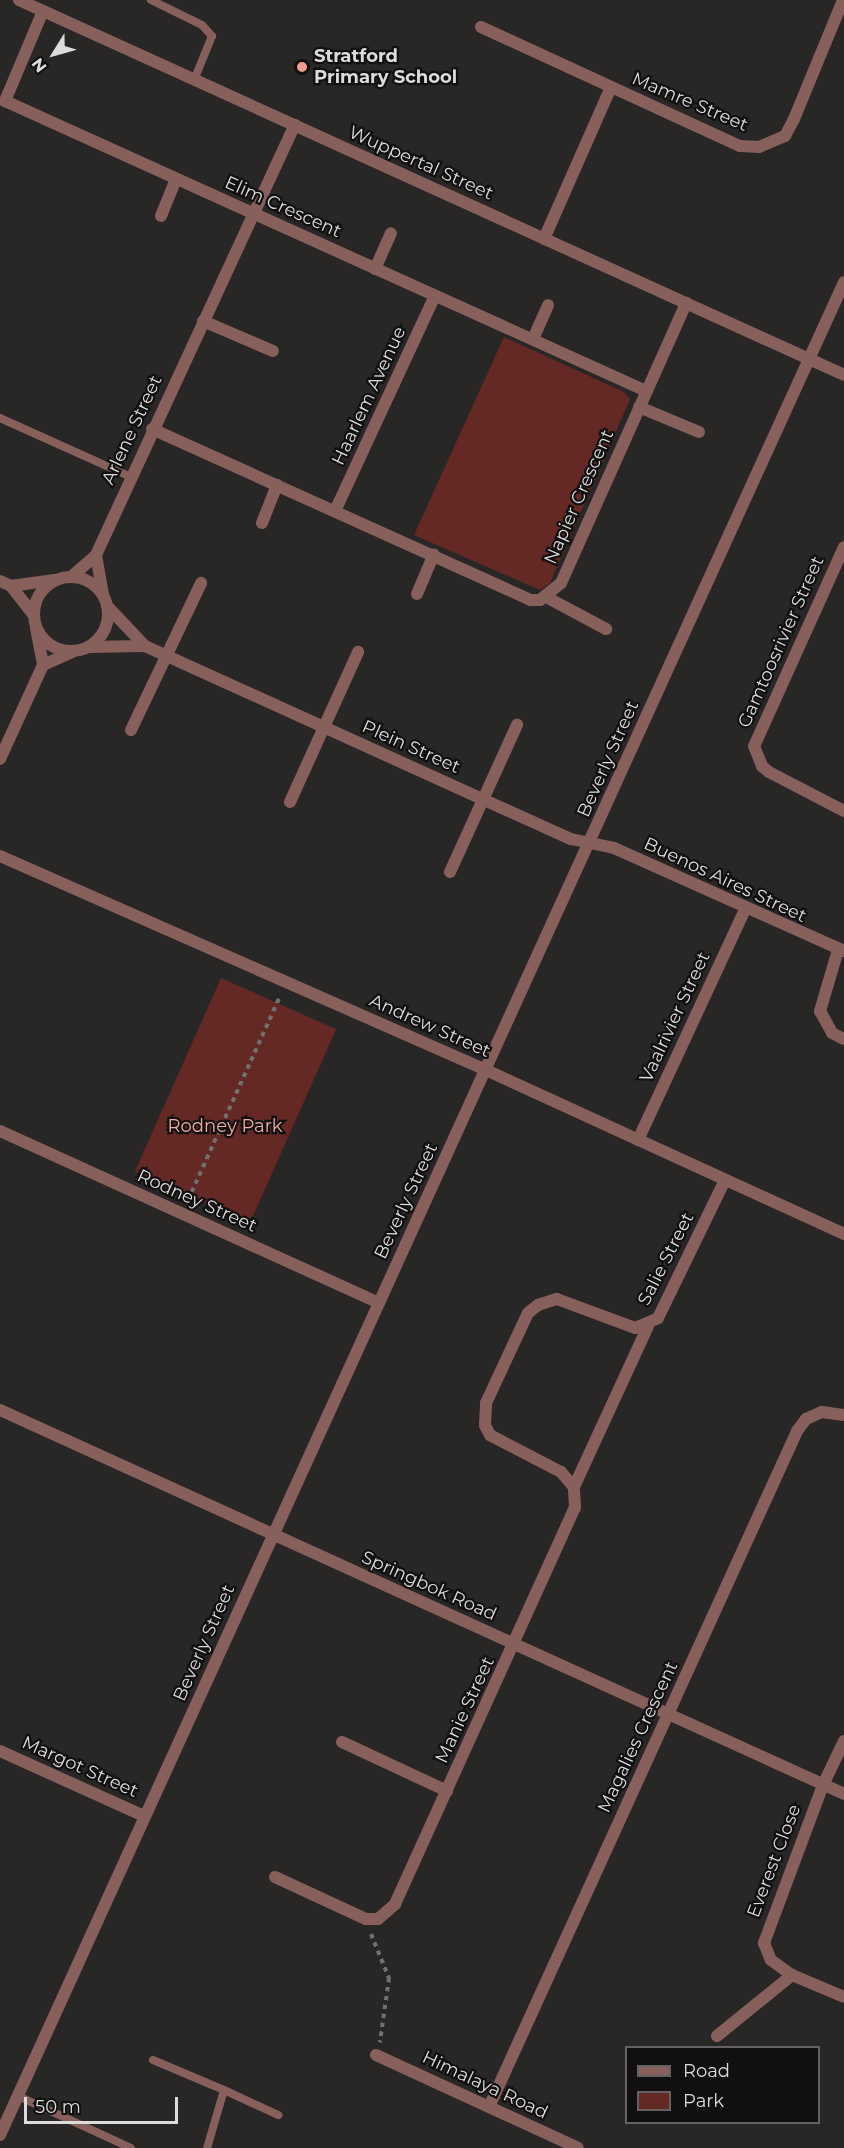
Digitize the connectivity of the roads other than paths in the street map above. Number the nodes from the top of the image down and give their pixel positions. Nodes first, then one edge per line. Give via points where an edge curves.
1 (19, 0) edge
2 (151, 0) edge
3 (841, 0) edge
4 (43, 11) junction
5 (481, 27) dead end
6 (194, 80) junction
7 (611, 87) junction
8 (2, 107) edge
9 (295, 125) junction
10 (176, 179) junction
11 (253, 214) junction
12 (161, 216) dead end
13 (391, 233) dead end
14 (544, 239) junction
15 (375, 269) junction
16 (844, 282) edge
17 (435, 296) junction
18 (686, 303) junction
19 (548, 305) dead end
20 (203, 321) junction
21 (532, 339) junction
22 (273, 351) dead end
23 (809, 359) junction
24 (844, 375) edge
25 (646, 391) junction
26 (639, 407) junction
27 (0, 418) edge
28 (152, 429) junction
29 (699, 432) dead end
30 (130, 477) junction
31 (277, 485) junction
32 (335, 511) junction
33 (262, 524) dead end
34 (844, 547) edge
35 (434, 554) junction
36 (96, 555) junction
37 (70, 577) junction
38 (57, 579) junction
39 (5, 583) edge
40 (201, 583) dead end
41 (417, 594) dead end
42 (548, 598) junction
43 (105, 600) junction
44 (35, 620) junction
45 (606, 629) dead end
46 (145, 646) junction
47 (82, 649) junction
48 (358, 652) dead end
49 (167, 656) junction
50 (43, 665) junction
51 (517, 725) dead end
52 (324, 728) junction
53 (131, 730) dead end
54 (0, 759) edge
55 (483, 799) junction
56 (290, 802) dead end
57 (844, 811) edge
58 (590, 843) junction
59 (0, 856) edge
60 (450, 872) dead end
61 (745, 909) junction
62 (841, 951) edge
63 (844, 1039) edge
64 (486, 1070) junction
65 (0, 1131) edge
66 (638, 1140) junction
67 (725, 1180) junction
68 (844, 1234) edge
69 (379, 1303) junction
70 (648, 1326) junction
71 (0, 1410) edge
72 (844, 1415) edge
73 (574, 1487) junction
74 (273, 1535) junction
75 (515, 1645) junction
76 (668, 1714) junction
77 (844, 1741) edge
78 (342, 1742) dead end
79 (0, 1751) edge
80 (823, 1785) junction
81 (447, 1791) junction
82 (844, 1794) edge
83 (144, 1816) junction
84 (275, 1877) dead end
85 (792, 1975) junction
86 (844, 1997) edge
87 (717, 2036) dead end
88 (376, 2055) road end
89 (153, 2060) dead end
90 (224, 2090) junction
91 (18, 2096) junction
92 (489, 2107) junction
93 (278, 2115) dead end
94 (0, 2135) edge
95 (131, 2148) edge
96 (207, 2148) edge
97 (578, 2148) edge

1 - 4 street, Wuppertal Street
2 - 6 lane via 202,25 212,36
3 - 7 street, Mamre Street via 794,119 785,136 771,144 740,146
4 - 6 street, Wuppertal Street
4 - 8 street, Elim Crescent
5 - 7 street, Mamre Street
6 - 9 street, Wuppertal Street
7 - 14 street, Mamre Street
8 - 10 street, Elim Crescent
9 - 11 street, Arlene Street
9 - 14 street, Wuppertal Street
10 - 11 street, Elim Crescent
10 - 12 street
11 - 15 street, Elim Crescent
11 - 20 street, Arlene Street
13 - 15 street
14 - 18 street, Wuppertal Street
15 - 17 street, Elim Crescent
16 - 23 street, Beverly Street
17 - 21 street, Elim Crescent
17 - 32 street, Haarlem Avenue
18 - 23 street, Wuppertal Street
18 - 25 street, Napier Crescent
19 - 21 street
20 - 22 street
20 - 28 street, Arlene Street
21 - 25 street, Elim Crescent
23 - 24 street, Wuppertal Street
23 - 58 street, Beverly Street
25 - 26 street, Napier Crescent
26 - 29 street
26 - 42 street, Napier Crescent via 561,583
27 - 30 lane
28 - 30 street, Arlene Street
28 - 31 street
30 - 36 street, Arlene Street
31 - 32 street
31 - 33 street
32 - 35 street
34 - 57 street, Gamtoosrivier Street via 754,746 762,766 769,772
35 - 41 street
35 - 42 street via 531,600
36 - 37 street, Arlene Street
36 - 43 street
37 - 38 street
37 - 43 street via 89,582
38 - 39 street
38 - 44 street via 40,594
39 - 44 street
40 - 49 street
42 - 45 street
43 - 46 street, Plein Street
43 - 47 street via 105,630
44 - 47 street via 51,645
44 - 50 street
46 - 47 street, Plein Street
46 - 49 street, Plein Street
47 - 50 street
48 - 52 street
49 - 52 street, Plein Street
49 - 53 street
50 - 54 street
51 - 55 street
52 - 55 street, Plein Street
52 - 56 street
55 - 58 street, Plein Street via 571,839
55 - 60 street
58 - 61 street, Buenos Aires Street via 614,848
58 - 64 street, Beverly Street
59 - 64 street, Andrew Street
61 - 62 street, Buenos Aires Street
61 - 66 street, Vaalrivier Street
62 - 63 street via 820,1011 831,1033
64 - 66 street, Andrew Street
64 - 69 street, Beverly Street
65 - 69 street, Rodney Street
66 - 67 street, Andrew Street
67 - 68 street, Andrew Street
67 - 70 street, Salie Street via 666,1307
69 - 74 street, Beverly Street
70 - 73 street
70 - 73 street, Salie Street via 623,1326 557,1299 546,1301 528,1313 490,1393 484,1416 490,1435 561,1472
71 - 74 street, Springbok Road
72 - 76 street, Magalies Crescent via 822,1412 801,1424
73 - 75 street via 575,1508
74 - 75 street, Springbok Road
74 - 83 street, Beverly Street
75 - 76 street, Springbok Road
75 - 81 street, Manie Street
76 - 80 street, Springbok Road
76 - 92 street, Magalies Crescent
77 - 80 street, Everest Close
78 - 81 street, Manie Street
79 - 83 street, Margot Street
80 - 82 street, Springbok Road
80 - 85 street, Everest Close via 764,1943 771,1960
81 - 84 street, Manie Street via 395,1904 378,1919 366,1919
83 - 91 street, Beverly Street
85 - 86 street, Everest Close
85 - 87 street
88 - 92 street, Himalaya Road
89 - 90 lane
90 - 93 lane
90 - 96 lane
91 - 94 street, Beverly Street
91 - 95 lane
92 - 97 street, Himalaya Road

